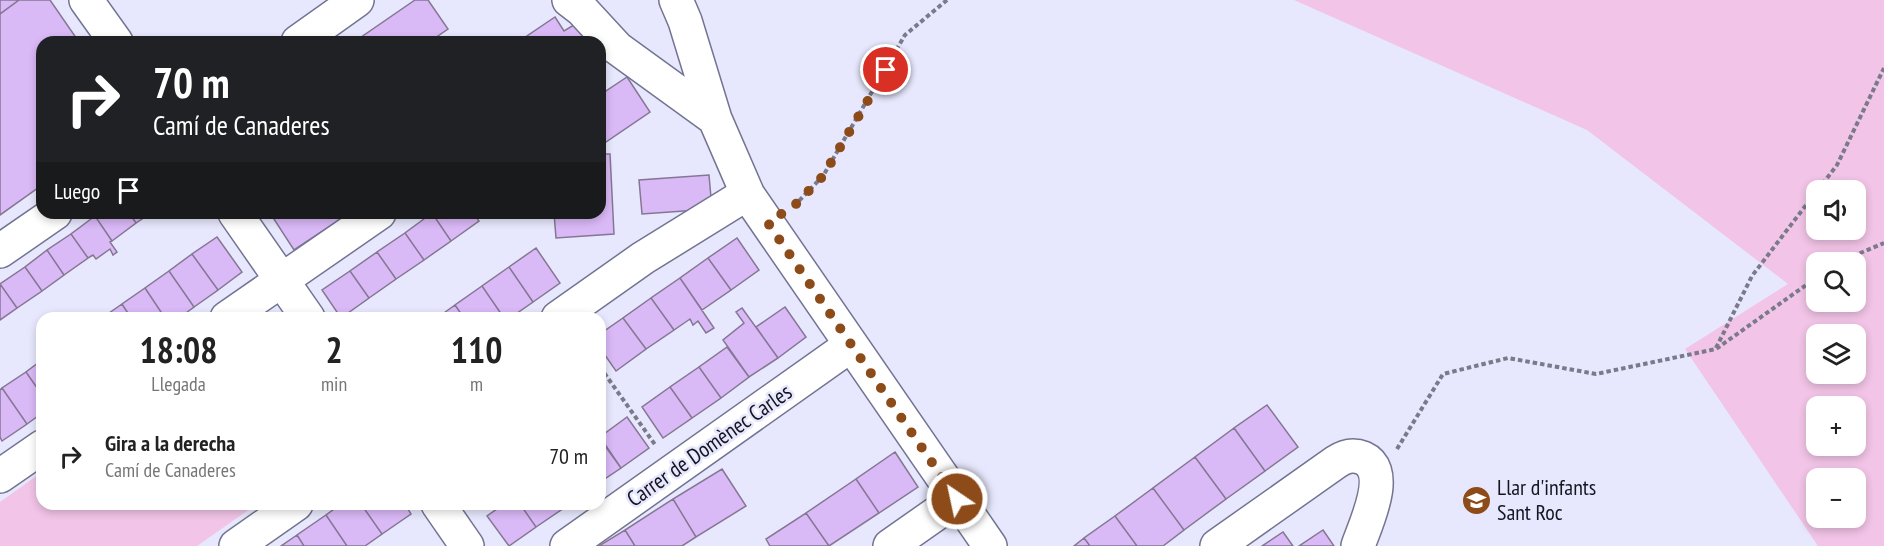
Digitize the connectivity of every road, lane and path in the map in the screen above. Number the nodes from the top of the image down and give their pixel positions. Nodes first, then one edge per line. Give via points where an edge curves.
1 (86, 0) edge
2 (357, 0) edge
3 (569, 0) edge
4 (676, 0) edge
5 (947, 0) edge
6 (112, 36) edge
7 (306, 36) edge
8 (597, 36) edge
9 (608, 54) edge
10 (1884, 68) edge
11 (715, 119) junction
12 (1825, 180) edge
13 (748, 195) junction
14 (1806, 205) edge
15 (46, 219) edge
16 (239, 219) edge
17 (370, 219) edge
18 (768, 223) junction
19 (1884, 243) edge
20 (0, 251) edge
21 (1863, 252) edge
22 (281, 280) junction
23 (1806, 285) edge
24 (236, 312) edge
25 (304, 312) edge
26 (566, 312) edge
27 (851, 345) junction
28 (1716, 349) junction
29 (606, 376) edge
30 (36, 451) edge
31 (673, 471) junction
32 (0, 476) edge
33 (1377, 480) junction
34 (957, 499) junction
35 (287, 510) edge
36 (442, 510) edge
37 (236, 546) edge
38 (468, 546) edge
39 (567, 546) edge
40 (890, 546) edge
41 (990, 546) edge
42 (1217, 546) edge
43 (1358, 546) edge

1 - 6 street
2 - 7 street
3 - 8 street via 582,10
4 - 11 street
5 - 18 path via 905,35 823,176 796,204
9 - 11 street
10 - 12 path via 1837,165
11 - 13 street
13 - 18 street
13 - 26 street via 643,258
14 - 28 path via 1752,276
15 - 20 street
16 - 22 street
17 - 22 street
18 - 27 street
19 - 21 path
22 - 24 street
22 - 25 street
23 - 28 path
27 - 31 street, Carrer de Domènec Carles
27 - 34 street
28 - 33 path via 1596,374 1508,358 1443,375
29 - 31 path
30 - 32 street
31 - 39 street, Carrer de Domènec Carles
33 - 42 street via 1365,459 1343,457
33 - 43 street via 1377,491
34 - 40 street
34 - 41 street
35 - 37 street
36 - 38 street

